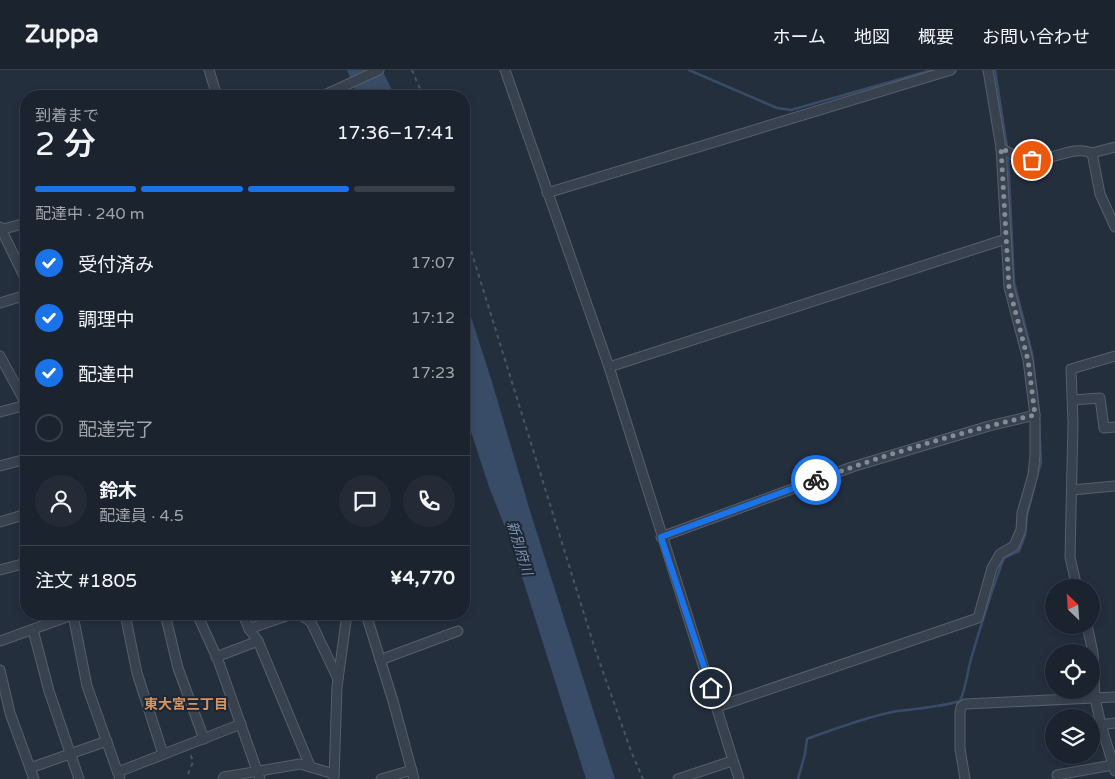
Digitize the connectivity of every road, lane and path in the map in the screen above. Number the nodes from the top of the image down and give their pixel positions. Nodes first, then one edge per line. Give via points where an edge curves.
1 (209, 70) edge
2 (379, 70) edge
3 (412, 70) edge
4 (505, 70) edge
5 (950, 70) edge
6 (988, 70) edge
7 (215, 90) edge
8 (339, 90) edge
9 (420, 90) edge
10 (1115, 147) edge
11 (1001, 148) junction
12 (1092, 153) junction
13 (547, 193) junction
14 (20, 224) edge
15 (1115, 228) edge
16 (0, 229) edge
17 (1006, 239) junction
18 (470, 247) edge
19 (20, 268) edge
20 (20, 297) edge
21 (0, 302) edge
22 (1115, 356) edge
23 (1, 358) edge
24 (609, 367) junction
25 (20, 393) edge
26 (1073, 400) junction
27 (20, 406) edge
28 (0, 412) edge
29 (1035, 415) junction
30 (1115, 427) edge
31 (20, 461) edge
32 (0, 466) edge
33 (1115, 486) edge
34 (1072, 490) junction
35 (20, 516) edge
36 (0, 522) edge
37 (661, 537) junction
38 (20, 565) edge
39 (0, 570) edge
40 (1075, 579) edge
41 (59, 620) edge
42 (75, 620) edge
43 (126, 620) edge
44 (166, 620) edge
45 (199, 620) edge
46 (245, 620) edge
47 (275, 620) edge
48 (308, 620) edge
49 (346, 620) edge
50 (368, 620) edge
51 (249, 629) junction
52 (33, 630) junction
53 (458, 630) dead end
54 (0, 641) edge
55 (258, 641) junction
56 (216, 657) junction
57 (380, 660) junction
58 (0, 670) edge
59 (338, 679) junction
60 (1115, 697) edge
61 (1100, 698) edge
62 (1073, 699) edge
63 (1095, 699) edge
64 (718, 707) junction
65 (1115, 723) edge
66 (241, 724) junction
67 (1101, 725) junction
68 (204, 739) junction
69 (107, 741) junction
70 (187, 745) junction
71 (1112, 752) edge
72 (70, 754) junction
73 (163, 754) junction
74 (732, 762) junction
75 (310, 766) junction
76 (30, 768) junction
77 (1114, 768) edge
78 (188, 774) dead end
79 (258, 775) edge
80 (413, 775) edge
81 (1057, 775) dead end
82 (119, 776) edge
83 (334, 776) edge
84 (34, 779) edge
85 (79, 779) edge
86 (223, 779) edge
87 (381, 779) edge
88 (643, 779) edge
89 (678, 779) edge
90 (739, 779) edge
91 (965, 779) edge

1 - 7 street
2 - 8 street
3 - 9 path
4 - 13 street
5 - 13 street
6 - 11 street
10 - 12 street
11 - 12 street via 1017,157 1032,160 1086,150
11 - 17 street
12 - 15 street via 1100,194
13 - 24 street
14 - 16 street
16 - 19 street
17 - 24 street
17 - 29 street via 1009,287 1028,360
18 - 88 path via 595,649
20 - 21 street
22 - 26 street via 1071,369
23 - 25 street
24 - 37 street
26 - 30 street via 1100,398 1104,428
26 - 34 street
27 - 28 street
29 - 37 street via 852,467
29 - 64 street via 1033,475 1020,530 1014,546 1000,554 992,568 978,618
31 - 32 street
33 - 34 street
34 - 40 street via 1070,556
35 - 36 street
37 - 64 street
38 - 39 street
41 - 52 street
42 - 69 street via 87,686
43 - 73 street via 137,673
44 - 68 street via 178,668
45 - 56 street
46 - 51 street
47 - 51 street
48 - 59 street
49 - 59 street
50 - 57 street
51 - 55 street
52 - 54 street
52 - 72 street
53 - 57 street
55 - 56 street
55 - 75 street
56 - 66 street
57 - 80 street
58 - 76 street via 10,712
59 - 83 street
60 - 61 street
62 - 91 street via 965,704 960,712 960,749
63 - 67 street
64 - 74 street
65 - 67 street
66 - 68 street
66 - 79 street
67 - 71 street
68 - 70 street
69 - 72 street
69 - 82 street
70 - 73 street
70 - 78 path via 193,762
71 - 77 street
72 - 76 street
72 - 85 street
73 - 82 street
74 - 89 street
74 - 90 street
75 - 79 street via 300,764
75 - 83 street
76 - 84 street
77 - 81 street
79 - 86 street
80 - 87 street

